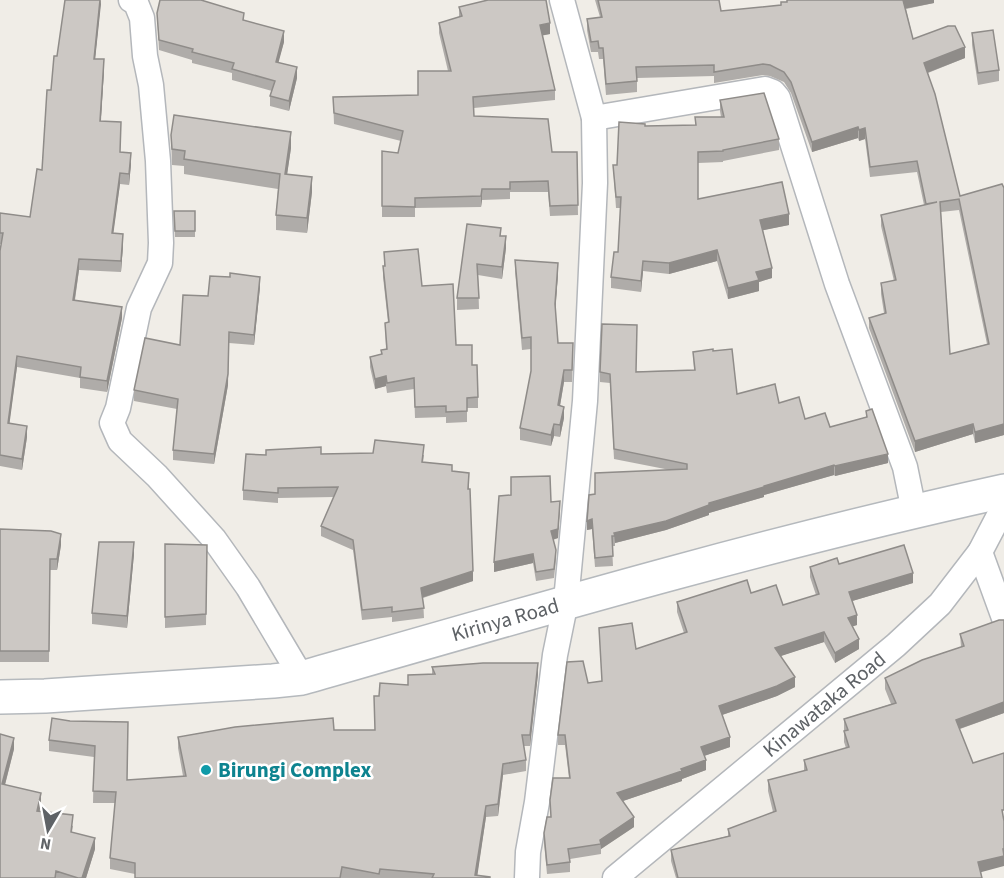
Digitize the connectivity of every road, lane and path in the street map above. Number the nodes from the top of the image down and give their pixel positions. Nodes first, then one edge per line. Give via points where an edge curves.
1 (131, 0) edge
2 (562, 0) edge
3 (594, 118) junction
4 (1004, 491) edge
5 (1004, 506) edge
6 (914, 511) junction
7 (980, 552) junction
8 (567, 602) junction
9 (1004, 618) edge
10 (302, 678) junction
11 (0, 697) edge
12 (526, 878) edge
13 (615, 878) edge

1 - 10 street via 142,18 144,56 151,85 161,243 160,263 139,308 112,423 120,441 214,539 248,587
2 - 3 street
3 - 6 street via 765,89 778,98 837,284 905,466
3 - 8 street via 595,183 585,401
4 - 6 main road, Kirinya Road
5 - 7 street, Kinawataka Road
6 - 8 main road, Kirinya Road
7 - 9 street
7 - 13 street, Kinawataka Road via 940,604 896,645
8 - 10 main road, Kirinya Road
8 - 12 street via 555,655
10 - 11 main road, Kirinya Road

